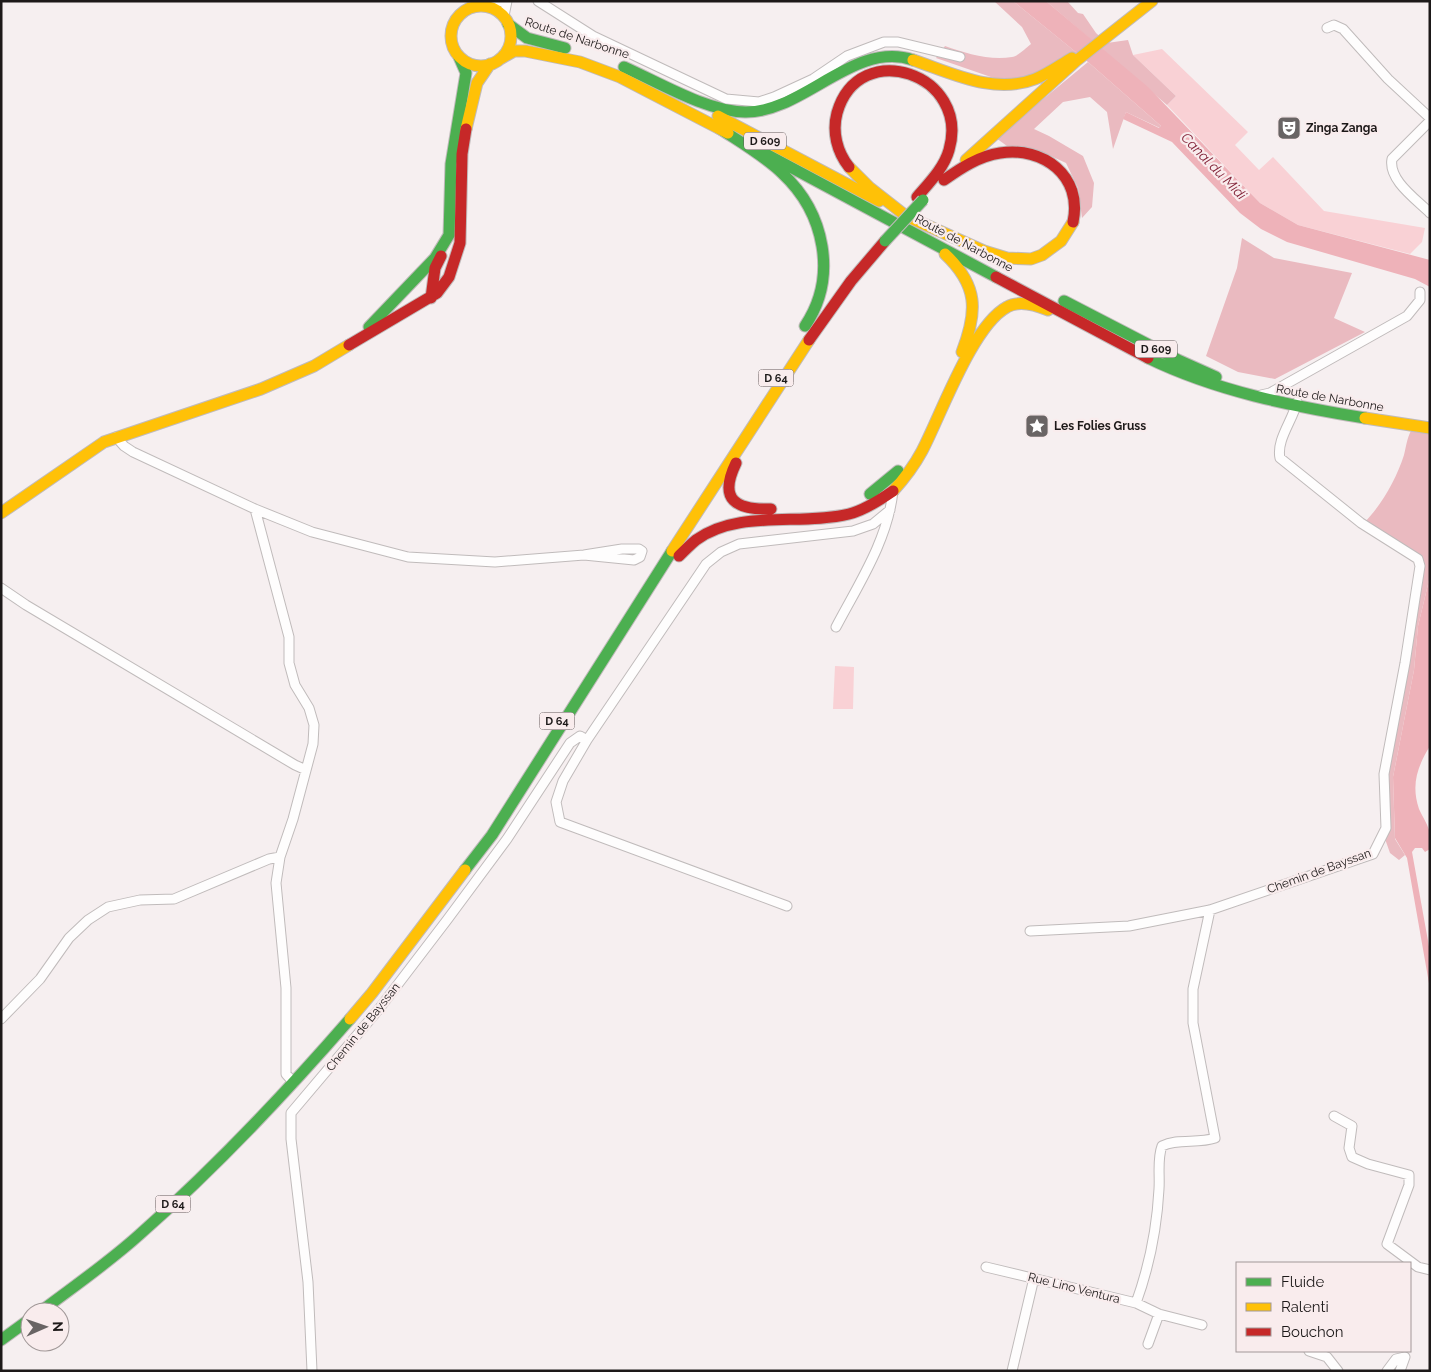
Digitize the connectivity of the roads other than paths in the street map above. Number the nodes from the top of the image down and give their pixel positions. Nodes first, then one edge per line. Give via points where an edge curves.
1 (501, 1) edge
2 (507, 1) edge
3 (538, 1) edge
4 (1145, 1) edge
5 (1152, 1) edge
6 (454, 3) dead end
7 (480, 4) edge
8 (506, 20) junction
9 (451, 27) junction
10 (1327, 28) dead end
11 (1107, 34) junction
12 (459, 57) junction
13 (960, 57) dead end
14 (1074, 60) junction
15 (495, 62) junction
16 (624, 67) junction
17 (1430, 119) edge
18 (719, 128) junction
19 (944, 180) junction
20 (920, 199) junction
21 (1430, 213) edge
22 (905, 215) junction
23 (449, 235) junction
24 (920, 235) junction
25 (882, 239) junction
26 (1420, 292) dead end
27 (431, 298) junction
28 (357, 340) junction
29 (1116, 341) junction
30 (789, 368) junction
31 (1270, 393) junction
32 (1251, 397) junction
33 (761, 400) junction
34 (1297, 403) junction
35 (1430, 421) edge
36 (1430, 428) edge
37 (116, 437) junction
38 (898, 471) junction
39 (878, 489) junction
40 (893, 491) junction
41 (255, 509) junction
42 (890, 510) junction
43 (1, 513) edge
44 (584, 555) junction
45 (1, 588) edge
46 (836, 628) dead end
47 (616, 644) junction
48 (587, 740) junction
49 (306, 770) junction
50 (280, 856) junction
51 (454, 884) junction
52 (787, 906) dead end
53 (1210, 910) junction
54 (1030, 931) dead end
55 (1, 1019) edge
56 (294, 1083) junction
57 (1334, 1116) dead end
58 (986, 1268) dead end
59 (1430, 1270) edge
60 (1034, 1278) junction
61 (53, 1302) edge
62 (1136, 1304) junction
63 (1159, 1314) junction
64 (1202, 1325) dead end
65 (20, 1326) edge
66 (1, 1340) edge
67 (1148, 1344) dead end
68 (1312, 1352) edge
69 (312, 1371) edge
70 (1012, 1371) edge
71 (1338, 1371) edge
72 (1387, 1371) edge
73 (1400, 1371) edge

1 - 7 street
2 - 8 street
3 - 13 street via 593,36 718,95 741,101 759,102 774,96 813,79 847,56 884,42 898,42
4 - 11 main road, D 64
5 - 11 main road, D 64
6 - 9 main road
7 - 8 main road
7 - 9 main road via 462,11
8 - 15 main road via 510,43
8 - 16 main road, Route de Narbonne / D 609 via 516,32 527,38
9 - 12 main road via 451,43
10 - 17 street via 1334,25 1343,29
11 - 14 main road, D 64
12 - 15 main road via 474,65
12 - 23 main road via 466,73 451,164
14 - 16 main road via 1035,78 1003,86 908,58 881,56 846,70 780,105 747,112 719,108
14 - 19 main road, D 64
14 - 20 main road, D 64
15 - 18 main road, Route de Narbonne / D 609 via 514,51 580,62 620,77
15 - 27 main road via 479,75 462,154 463,224 457,260 445,284
16 - 22 main road, Route de Narbonne / D 609
17 - 21 street via 1392,159 1391,167 1394,176
18 - 24 main road, Route de Narbonne / D 609
18 - 33 main road via 789,180 808,202 823,248 824,273 817,307
19 - 20 main road, D 64
19 - 22 main road via 963,167 1005,152 1040,156 1066,174 1074,188 1076,205 1072,224 1065,239 1052,250 1037,258 1020,259 984,251
20 - 22 main road via 949,150 951,117 946,102 937,89 922,78 901,70 883,71 864,78 851,88 835,121 839,154 864,184
20 - 25 main road, D 64, bridge
22 - 31 main road, Route de Narbonne / D 609 via 1178,360 1223,379
23 - 27 main road via 435,268
23 - 28 main road via 435,258
24 - 29 main road, Route de Narbonne / D 609
24 - 38 main road via 952,260 966,276 973,294 973,314 963,350 914,449
25 - 30 main road, D 64
25 - 33 main road, D 64 via 837,290
26 - 31 street via 1420,300 1407,316
27 - 28 main road
28 - 37 main road via 314,366 262,389
29 - 32 main road, Route de Narbonne / D 609 via 1189,377
29 - 40 main road via 1036,305 1006,307 991,318 922,451
30 - 39 main road via 732,469 730,498 748,510 830,507 855,501
30 - 47 main road, D 64
31 - 32 street
31 - 34 main road, Route de Narbonne / D 609
32 - 34 main road, Route de Narbonne / D 609
33 - 51 main road, D 64
34 - 35 main road, Route de Narbonne / D 609
34 - 36 main road, Route de Narbonne / D 609
34 - 53 street, Chemin de Bayssan via 1279,444 1283,463 1361,523 1418,559 1420,566 1384,774 1386,828 1373,854
37 - 41 street via 133,452
37 - 43 main road via 77,459
38 - 39 main road
38 - 40 street
39 - 40 street
40 - 42 street
40 - 47 main road via 873,505 849,514 760,521 719,528 683,551
41 - 44 street via 312,532 408,557 495,562
41 - 49 street via 287,629 294,685 309,708 314,725
42 - 46 street via 868,566
42 - 48 street via 873,524 852,530 760,540 721,552 693,581
44 - 44 street via 634,560 642,551 622,549
45 - 49 street
47 - 51 main road, D 64 via 492,835
48 - 52 street via 563,781 556,802 560,822
48 - 69 street, Chemin de Bayssan via 580,736 570,743 507,839 447,920 379,1009 291,1113 291,1139 308,1282
49 - 50 street via 294,819
50 - 55 street via 174,899 140,900 108,906 70,938 40,979
50 - 56 street via 276,883 286,988 286,1074
51 - 56 main road, D 64 via 372,993
53 - 54 street, Chemin de Bayssan via 1129,926
53 - 62 street via 1193,989 1193,1023 1215,1138 1205,1142 1169,1142 1162,1146 1155,1223
56 - 61 main road, D 64 via 205,1174 137,1237
57 - 59 street via 1352,1126 1349,1148 1352,1157 1409,1175 1409,1185 1387,1244 1418,1267
58 - 60 street, Rue Lino Ventura
60 - 62 street, Rue Lino Ventura
60 - 70 street
62 - 63 street, Rue Lino Ventura
63 - 64 street, Rue Lino Ventura
63 - 67 street
65 - 66 main road
68 - 71 street via 1327,1357
72 - 73 street via 1396,1359 1405,1357

